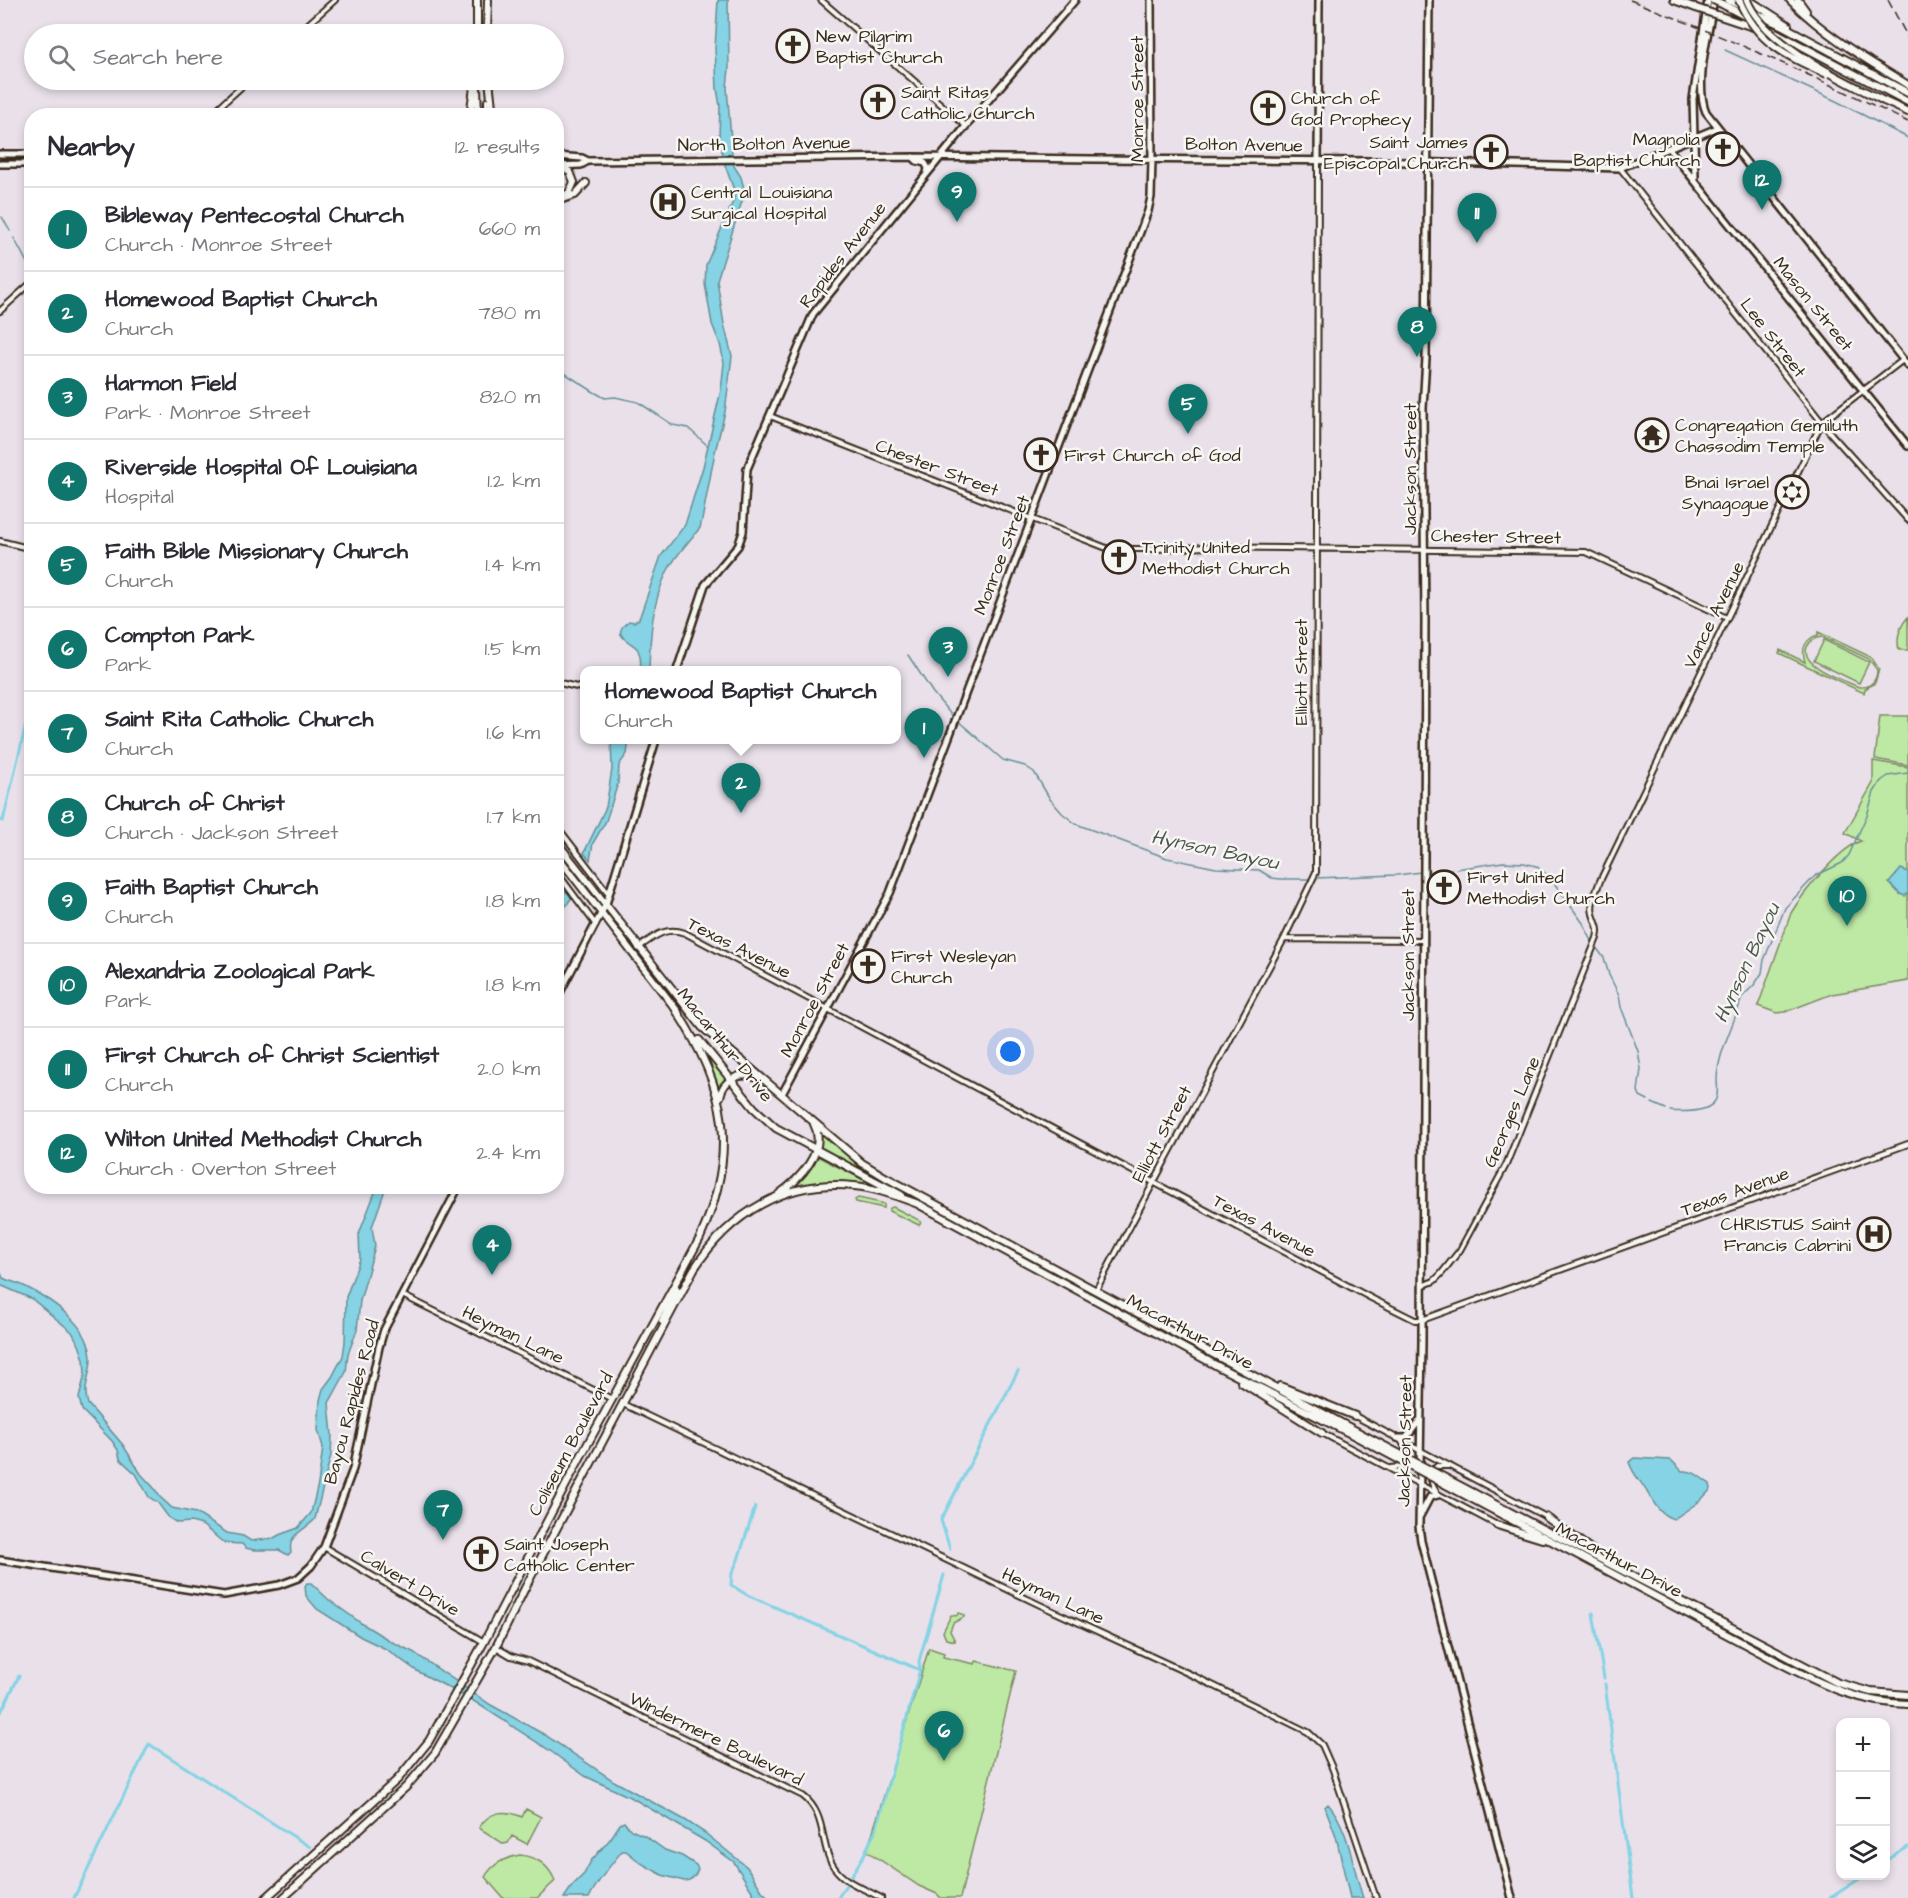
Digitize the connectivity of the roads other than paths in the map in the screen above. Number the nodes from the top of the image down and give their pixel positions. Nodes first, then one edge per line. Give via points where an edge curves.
1 (335, 0) edge
2 (477, 0) edge
3 (488, 0) edge
4 (820, 0) edge
5 (1075, 0) edge
6 (1151, 0) edge
7 (1319, 0) edge
8 (1429, 0) edge
9 (1674, 0) edge
10 (1712, 0) edge
11 (1739, 0) edge
12 (1748, 0) edge
13 (1790, 0) edge
14 (1798, 0) edge
15 (1725, 2) edge
16 (1815, 23) junction
17 (308, 24) edge
18 (477, 24) edge
19 (487, 24) edge
20 (1803, 37) junction
21 (1807, 47) junction
22 (1908, 86) edge
23 (238, 90) edge
24 (474, 90) edge
25 (476, 90) edge
26 (488, 90) edge
27 (489, 90) edge
28 (1863, 90) junction
29 (1908, 93) edge
30 (1908, 102) edge
31 (218, 108) edge
32 (471, 108) edge
33 (477, 108) edge
34 (488, 108) edge
35 (492, 108) edge
36 (1908, 112) edge
37 (966, 126) junction
38 (1717, 128) junction
39 (1694, 139) junction
40 (1669, 149) junction
41 (0, 154) edge
42 (24, 154) edge
43 (564, 157) edge
44 (913, 157) junction
45 (940, 159) junction
46 (1152, 160) junction
47 (588, 161) junction
48 (1318, 161) junction
49 (1427, 163) junction
50 (0, 164) edge
51 (24, 164) edge
52 (564, 166) edge
53 (564, 168) edge
54 (1620, 168) junction
55 (927, 175) junction
56 (1695, 180) junction
57 (586, 183) dead end
58 (564, 195) edge
59 (564, 198) edge
60 (24, 289) edge
61 (0, 311) edge
62 (1903, 359) junction
63 (1908, 366) edge
64 (1863, 390) junction
65 (770, 416) junction
66 (1822, 422) junction
67 (1908, 446) edge
68 (1032, 519) junction
69 (1908, 520) edge
70 (0, 541) edge
71 (24, 547) edge
72 (1316, 549) junction
73 (1425, 550) junction
74 (1727, 618) junction
75 (678, 666) edge
76 (564, 684) edge
77 (580, 688) edge
78 (655, 744) edge
79 (564, 835) edge
80 (564, 851) edge
81 (564, 864) edge
82 (564, 882) edge
83 (609, 894) junction
84 (606, 904) junction
85 (602, 913) junction
86 (596, 926) junction
87 (1599, 930) joint
88 (1284, 939) junction
89 (1423, 940) junction
90 (638, 948) junction
91 (631, 953) junction
92 (564, 985) edge
93 (827, 1009) junction
94 (676, 1010) junction
95 (731, 1080) junction
96 (764, 1080) junction
97 (782, 1094) junction
98 (720, 1109) junction
99 (811, 1119) junction
100 (1908, 1144) edge
101 (815, 1150) junction
102 (1153, 1182) junction
103 (455, 1194) edge
104 (774, 1198) junction
105 (921, 1205) junction
106 (705, 1226) junction
107 (675, 1286) junction
108 (1421, 1286) junction
109 (684, 1288) junction
110 (1094, 1293) junction
111 (402, 1295) junction
112 (1422, 1320) junction
113 (651, 1349) junction
114 (1221, 1368) junction
115 (1253, 1374) junction
116 (612, 1399) junction
117 (623, 1404) junction
118 (1355, 1416) joint
119 (1420, 1420) junction
120 (1322, 1433) joint
121 (1356, 1433) junction
122 (1398, 1439) junction
123 (1419, 1449) junction
124 (1453, 1467) junction
125 (1388, 1468) junction
126 (1419, 1485) junction
127 (1438, 1495) junction
128 (1483, 1501) junction
129 (1546, 1517) joint
130 (1419, 1518) junction
131 (1497, 1525) joint
132 (1550, 1541) junction
133 (324, 1547) junction
134 (0, 1560) edge
135 (1613, 1564) junction
136 (484, 1642) junction
137 (496, 1647) junction
138 (1908, 1695) edge
139 (1908, 1704) edge
140 (437, 1727) junction
141 (447, 1732) junction
142 (398, 1779) junction
143 (406, 1787) junction
144 (362, 1812) junction
145 (369, 1821) junction
146 (320, 1849) junction
147 (328, 1857) junction
148 (266, 1898) edge
149 (283, 1898) edge
150 (880, 1898) edge
151 (1376, 1898) edge
152 (1512, 1898) edge

1 - 17 street
2 - 18 highway
3 - 19 highway
4 - 37 street
5 - 37 main road, Rapides Avenue
6 - 46 main road, Monroe Street
7 - 48 main road, Elliott Street
8 - 49 main road, Jackson Street
9 - 21 highway, bridge
10 - 15 highway, bridge
10 - 38 main road via 1701,90 1702,104
10 - 39 main road via 1693,99
11 - 28 highway, bridge via 1753,26 1777,49
12 - 20 highway
12 - 28 highway, bridge via 1753,12 1779,41
13 - 16 highway
14 - 16 highway
15 - 20 highway
15 - 21 highway
16 - 22 highway
20 - 29 highway
21 - 30 highway
23 - 31 street
24 - 32 highway
25 - 33 highway
26 - 34 highway
27 - 35 highway
28 - 36 highway, bridge
37 - 45 main road, Rapides Avenue
38 - 39 main road
38 - 62 main road
39 - 40 main road
39 - 56 main road
40 - 54 main road
40 - 56 main road, Mason Street
41 - 42 main road
43 - 47 main road, North Bolton Avenue
44 - 45 main road, North Bolton Avenue
44 - 47 main road, North Bolton Avenue
44 - 55 main road via 926,163
45 - 46 main road, Bolton Avenue
45 - 55 main road, Rapides Avenue
46 - 48 main road, Bolton Avenue
46 - 68 main road, Monroe Street via 1148,211
47 - 52 main road, North Bolton Avenue
48 - 49 main road, Bolton Avenue
48 - 72 street, Elliott Street
49 - 54 main road, Bolton Avenue
49 - 73 main road, Jackson Street
50 - 51 main road
53 - 58 highway via 570,171 574,182
54 - 66 street, Lee Street
55 - 65 main road, Rapides Avenue via 813,314
56 - 64 main road, Mason Street
57 - 59 highway via 575,195
60 - 61 street
62 - 63 main road
62 - 64 street, Vance Avenue
64 - 66 street, Vance Avenue
64 - 67 main road, Mason Street
65 - 68 street, Chester Street
65 - 75 main road, Rapides Avenue via 747,469 741,542 705,585
66 - 69 street, Lee Street
66 - 74 street, Vance Avenue
68 - 72 street, Chester Street via 1109,549
68 - 93 main road, Monroe Street via 890,893
70 - 71 street
72 - 73 street, Chester Street
72 - 88 street, Elliott Street via 1316,872
73 - 74 street, Chester Street via 1586,552
73 - 89 main road, Jackson Street
74 - 87 street, Vance Avenue via 1600,881 1593,901
76 - 77 street
78 - 83 main road
79 - 83 street
80 - 84 highway, Macarthur Drive
81 - 85 highway, Macarthur Drive
82 - 86 street
83 - 84 main road
84 - 85 main road
84 - 90 highway, Macarthur Drive
85 - 86 main road
85 - 91 highway, Macarthur Drive
86 - 92 main road
87 - 108 street, Georges Lane via 1506,1165 1460,1251 1434,1281
88 - 89 street
88 - 102 street, Elliott Street
89 - 108 main road, Jackson Street
90 - 91 highway
90 - 93 street, Texas Avenue via 661,932 681,931
90 - 96 highway, Macarthur Drive via 702,1028
91 - 94 highway, Macarthur Drive
93 - 97 main road, Monroe Street
93 - 102 street, Texas Avenue
94 - 95 highway, Macarthur Drive
94 - 98 highway, Coliseum Boulevard via 704,1056
95 - 96 highway via 747,1074
95 - 98 highway via 722,1090
95 - 101 highway, Macarthur Drive via 776,1128
96 - 97 highway, Macarthur Drive
97 - 99 highway, Macarthur Drive
98 - 106 highway, Coliseum Boulevard via 722,1170
99 - 101 highway via 819,1136
99 - 110 highway, Macarthur Drive via 874,1171
100 - 112 street, Texas Avenue
101 - 104 highway via 800,1175
101 - 105 highway, Macarthur Drive
102 - 110 street, Elliott Street
102 - 112 street, Texas Avenue via 1413,1320
103 - 111 main road, Bayou Rapides Road
104 - 105 highway via 813,1186 854,1186
104 - 109 highway, Coliseum Boulevard via 720,1233
105 - 110 highway, Macarthur Drive
106 - 107 highway, Coliseum Boulevard
106 - 109 highway via 682,1284
107 - 113 highway via 677,1291
107 - 116 highway, Coliseum Boulevard
108 - 112 main road, Jackson Street
109 - 113 highway, Coliseum Boulevard
110 - 114 highway, Macarthur Drive
110 - 115 highway, Macarthur Drive
111 - 116 street, Heyman Lane
111 - 133 main road, Bayou Rapides Road via 381,1338 353,1469
112 - 119 main road, Jackson Street
113 - 117 highway, Coliseum Boulevard
114 - 120 highway
114 - 121 highway, Macarthur Drive
115 - 118 highway
115 - 121 highway, Macarthur Drive
116 - 117 highway
116 - 136 highway, Coliseum Boulevard
117 - 137 highway, Coliseum Boulevard
117 - 151 street, Heyman Lane via 1308,1732 1322,1745 1333,1770
118 - 122 street, Macarthur Drive
119 - 122 main road via 1406,1438
119 - 123 main road, Jackson Street
120 - 125 street
121 - 128 highway, Macarthur Drive, bridge
122 - 123 street, Macarthur Drive
122 - 125 street via 1406,1449 1406,1459 1401,1467
123 - 124 street, Macarthur Drive
123 - 126 main road, Jackson Street
124 - 127 street via 1440,1466 1432,1472 1430,1478
124 - 129 street, Macarthur Drive
125 - 126 street
126 - 127 street
126 - 130 main road, Jackson Street
127 - 130 main road via 1430,1497
127 - 131 street
128 - 132 highway, Macarthur Drive
128 - 135 highway, Macarthur Drive
129 - 135 highway
130 - 152 main road, Jackson Street via 1421,1541
131 - 132 highway
132 - 139 highway, Macarthur Drive via 1835,1690 1869,1701
133 - 134 main road, Bayou Rapides Road via 305,1573 288,1583 224,1595
133 - 136 street, Calvert Drive
135 - 138 highway, Macarthur Drive via 1838,1683 1871,1692
136 - 137 highway
136 - 140 highway, Coliseum Boulevard
137 - 141 highway, Coliseum Boulevard
137 - 150 street, Windermere Boulevard via 803,1796 817,1811 832,1863 844,1877
140 - 141 highway
140 - 142 highway, Coliseum Boulevard
141 - 143 highway, Coliseum Boulevard
142 - 143 highway
142 - 144 highway, Coliseum Boulevard
143 - 145 highway, Coliseum Boulevard
144 - 145 highway
144 - 146 highway, Coliseum Boulevard
145 - 147 highway, Coliseum Boulevard
146 - 147 highway
146 - 148 highway, Coliseum Boulevard
147 - 149 highway, Coliseum Boulevard

